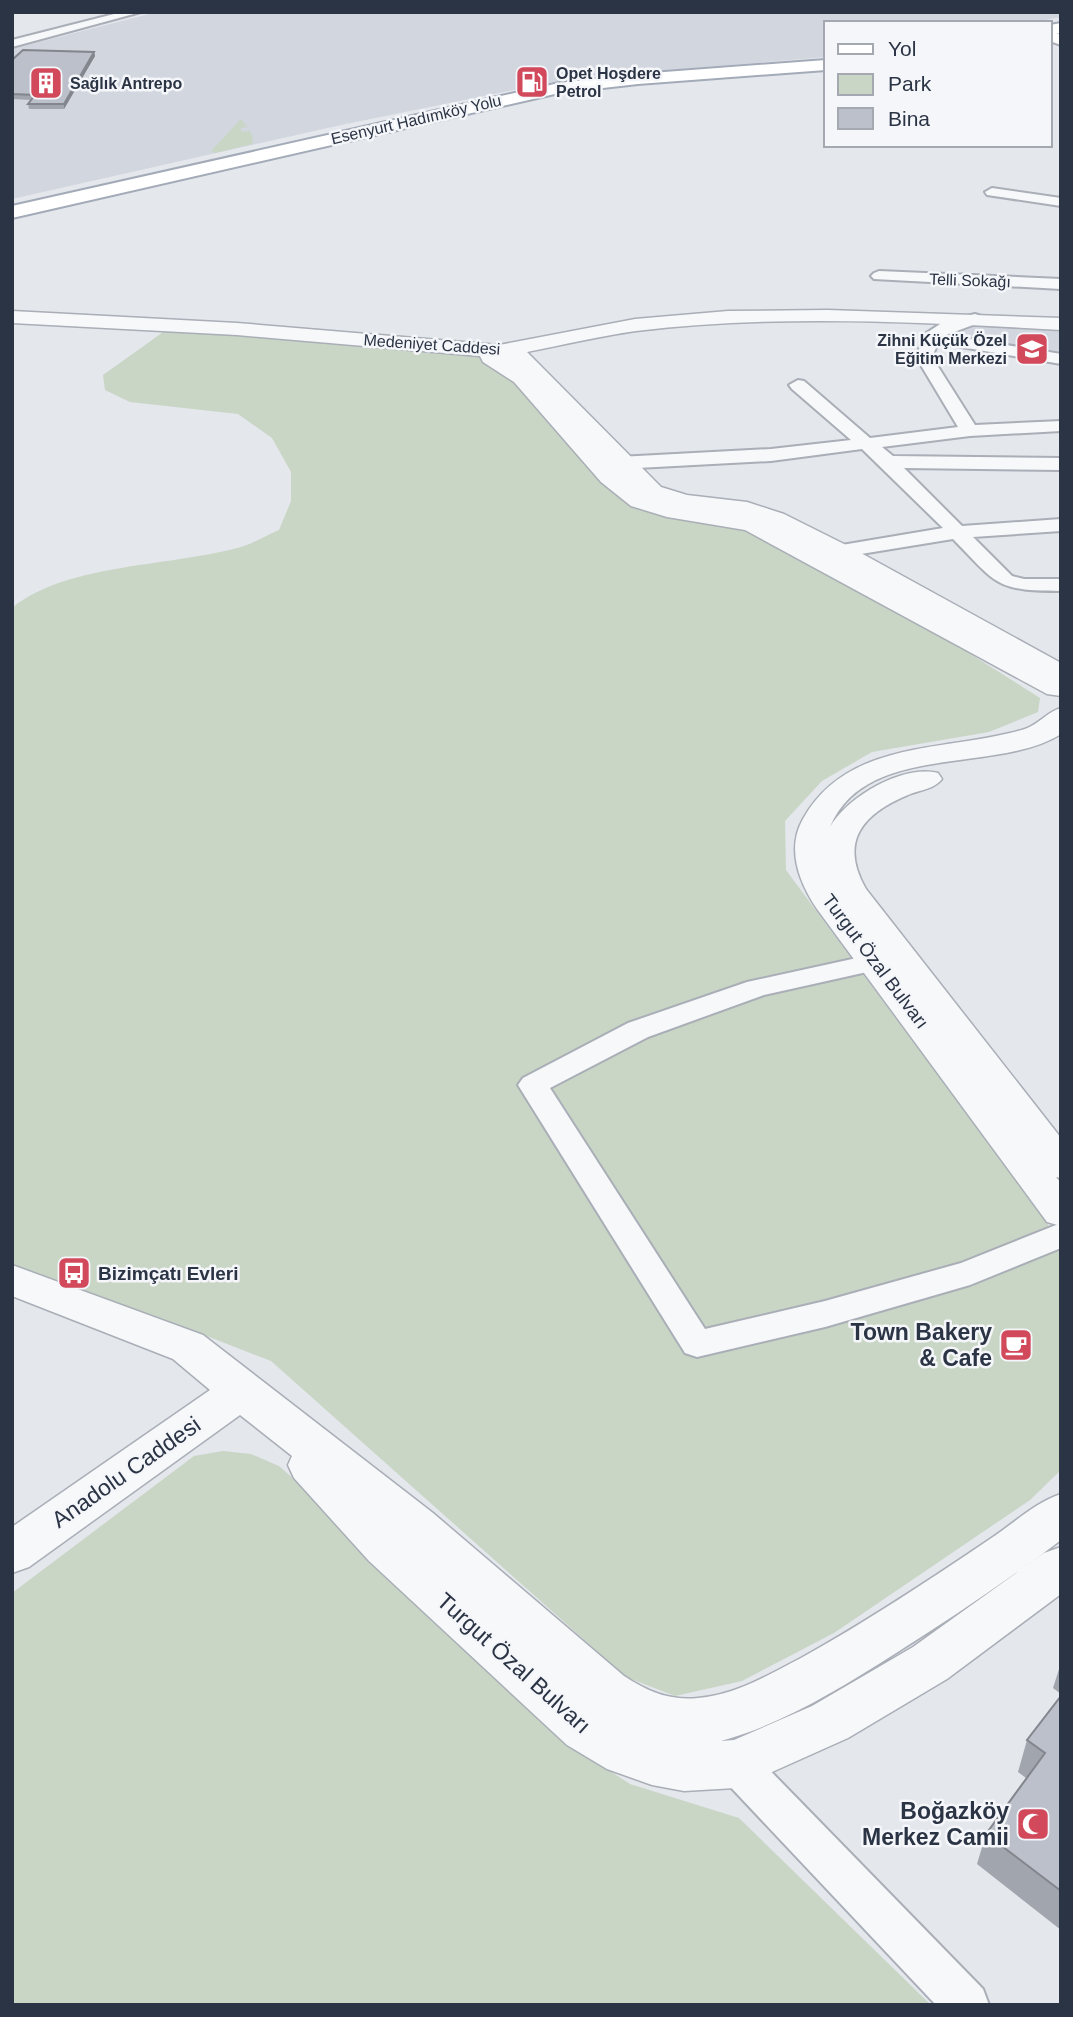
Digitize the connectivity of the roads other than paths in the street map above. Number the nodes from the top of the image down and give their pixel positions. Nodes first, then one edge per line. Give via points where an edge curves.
1 (136, 12) edge
2 (12, 44) edge
3 (824, 63) edge
4 (494, 98) junction
5 (992, 192) dead end
6 (1061, 202) edge
7 (12, 204) edge
8 (12, 212) edge
9 (878, 276) dead end
10 (1061, 284) edge
11 (12, 317) edge
12 (975, 319) junction
13 (1061, 324) edge
14 (931, 337) junction
15 (499, 351) junction
16 (1061, 359) edge
17 (798, 385) dead end
18 (1061, 426) edge
19 (970, 431) junction
20 (866, 443) junction
21 (888, 462) junction
22 (610, 464) junction
23 (1061, 464) edge
24 (1061, 525) edge
25 (957, 532) junction
26 (841, 552) junction
27 (815, 556) junction
28 (1061, 585) edge
29 (1060, 693) edge
30 (1056, 752) edge
31 (875, 962) junction
32 (1061, 1166) edge
33 (1061, 1212) edge
34 (1061, 1235) edge
35 (12, 1280) edge
36 (241, 1391) junction
37 (1061, 1513) edge
38 (12, 1553) edge
39 (1061, 1567) edge
40 (736, 1764) junction
41 (967, 2005) edge

1 - 2 street
3 - 4 main road, Esenyurt Hadımköy Yolu via 618,81
4 - 7 main road, Esenyurt Hadımköy Yolu
4 - 8 main road, Esenyurt Hadımköy Yolu
5 - 6 street
9 - 10 street, Telli Sokağı
11 - 15 street, Medeniyet Caddesi via 237,329
12 - 13 street, Medeniyet Caddesi
12 - 14 street via 944,327
12 - 15 street, Medeniyet Caddesi via 828,316 689,320 635,325
14 - 16 street
14 - 19 street via 924,357
15 - 22 street via 521,357
17 - 20 street
18 - 19 street
19 - 20 street
20 - 21 street
20 - 22 street via 771,455
21 - 23 street
21 - 25 street
22 - 26 street via 653,492 684,502 762,514
22 - 27 street via 628,493 652,506 733,517
24 - 25 street
25 - 26 street
25 - 28 street via 1005,579 1023,585
26 - 27 street
26 - 29 street
27 - 29 street
29 - 31 street, Turgut Özal Bulvarı via 1053,727 1031,736 877,769 828,803 811,835 813,873
30 - 32 street, Turgut Özal Bulvarı via 885,792 851,821 837,851 842,876 852,892
31 - 33 street, Turgut Özal Bulvarı
31 - 34 street via 758,988 638,1030 533,1086 696,1344 970,1273
35 - 36 street, Turgut Özal Bulvarı via 188,1347
36 - 37 street, Turgut Özal Bulvarı via 417,1527 606,1692 626,1707 668,1720 711,1720 784,1692 894,1630
36 - 38 street, Anadolu Caddesi
36 - 40 street, Turgut Özal Bulvarı via 385,1547 585,1728 625,1752 652,1761 684,1767
39 - 40 street, Turgut Özal Bulvarı via 910,1675 830,1722
40 - 41 street

